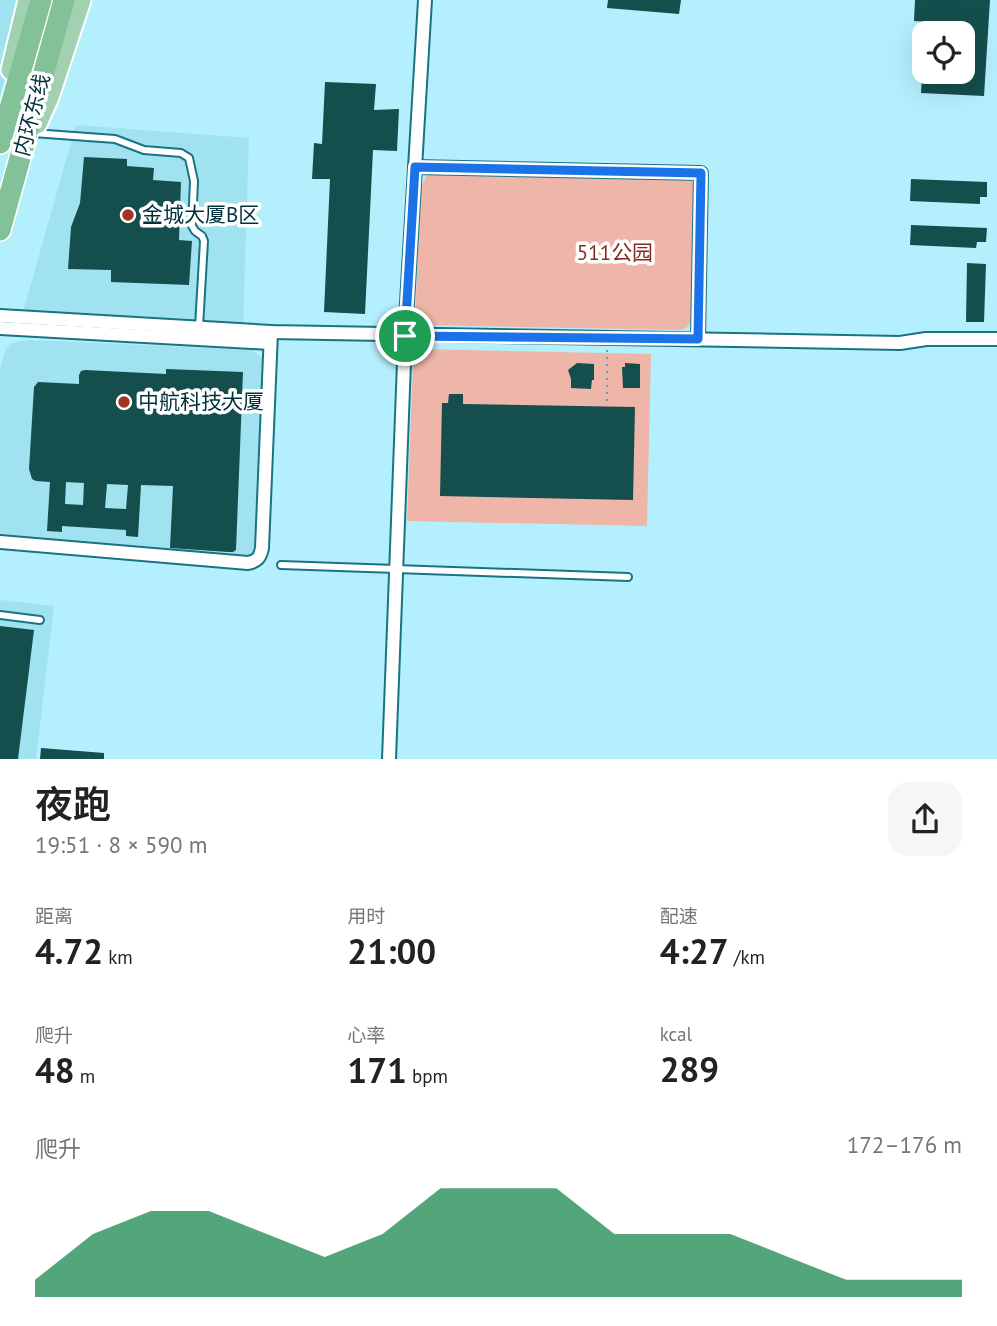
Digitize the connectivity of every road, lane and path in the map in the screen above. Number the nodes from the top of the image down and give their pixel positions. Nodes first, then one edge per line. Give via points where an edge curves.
1 (28, 0) edge
2 (41, 0) edge
3 (64, 0) edge
4 (80, 0) edge
5 (425, 0) edge
6 (33, 133) junction
7 (0, 134) edge
8 (0, 143) edge
9 (415, 167) junction
10 (14, 180) junction
11 (0, 230) edge
12 (0, 316) edge
13 (0, 328) edge
14 (199, 328) junction
15 (405, 336) junction
16 (271, 338) junction
17 (607, 338) junction
18 (698, 339) junction
19 (997, 339) edge
20 (607, 401) dead end
21 (0, 542) edge
22 (281, 565) dead end
23 (397, 570) junction
24 (628, 577) dead end
25 (0, 615) edge
26 (40, 620) dead end
27 (389, 759) edge

1 - 7 main road
2 - 8 highway, 内环东线
3 - 10 highway, 内环东线
4 - 6 main road
5 - 9 street
6 - 10 main road
6 - 14 lane via 115,139 189,158 194,181 192,226 204,241
9 - 15 street
9 - 18 street via 701,173
10 - 11 highway, 内环东线
12 - 14 street
13 - 16 street
14 - 16 street
15 - 16 street
15 - 17 street
15 - 23 street
16 - 21 street via 262,548 256,561
17 - 18 street
17 - 20 path
18 - 19 street via 900,343
22 - 23 lane
23 - 24 lane
23 - 27 street
25 - 26 lane

